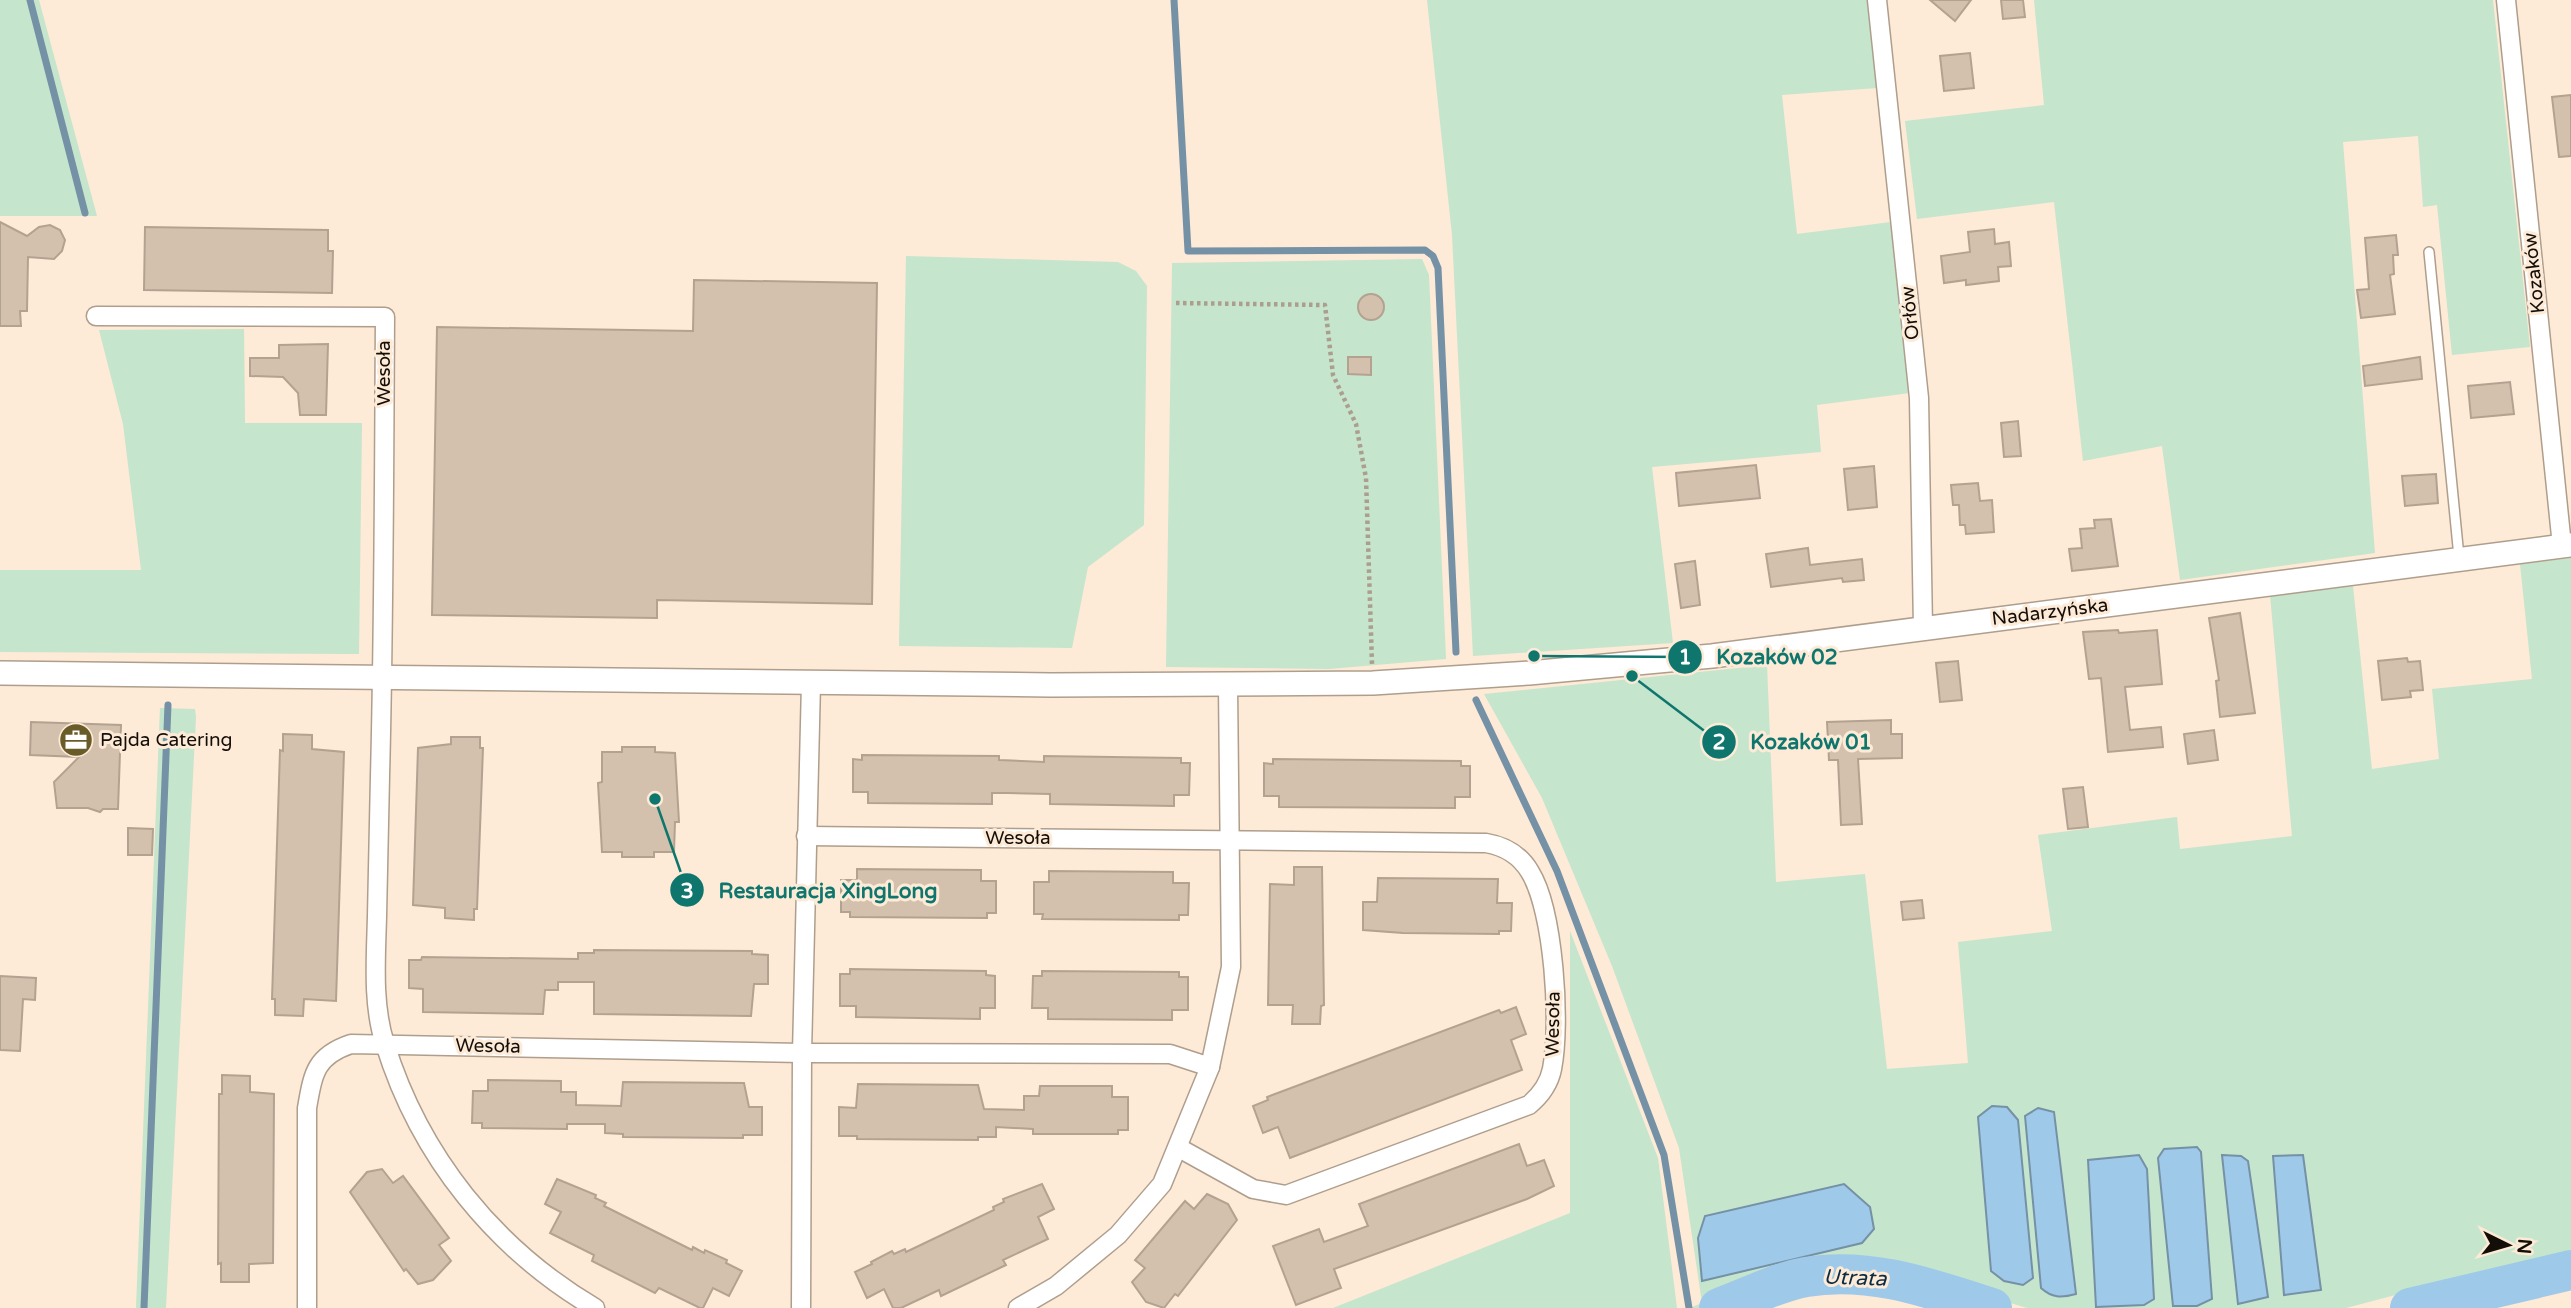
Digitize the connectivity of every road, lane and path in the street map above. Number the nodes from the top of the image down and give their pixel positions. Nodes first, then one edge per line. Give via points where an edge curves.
1 (1877, 0) edge
2 (2506, 0) edge
3 (2429, 252) dead end
4 (1176, 303) dead end
5 (96, 316) dead end
6 (2567, 546) edge
7 (2459, 559) junction
8 (1923, 628) junction
9 (0, 673) edge
10 (383, 676) junction
11 (1373, 682) junction
12 (811, 683) junction
13 (1228, 686) junction
14 (806, 836) junction
15 (1230, 840) junction
16 (385, 1044) junction
17 (802, 1053) junction
18 (1210, 1067) junction
19 (1179, 1148) junction
20 (307, 1308) edge
21 (595, 1308) edge
22 (801, 1308) edge
23 (1018, 1308) edge

1 - 8 street, Orłów via 1919,398
2 - 6 street, Kozaków
3 - 7 lane
4 - 11 path via 1325,305 1333,375 1356,424 1366,478
5 - 10 street, Wesoła via 385,317
6 - 7 street, Nadarzyńska
7 - 8 street, Nadarzyńska
8 - 11 street, Nadarzyńska via 1712,656
9 - 10 street
10 - 12 street
10 - 16 street, Wesoła via 376,997
11 - 13 street
12 - 13 street
12 - 14 street
13 - 15 street
14 - 15 street, Wesoła
14 - 17 street
15 - 18 street via 1231,967
15 - 19 street, Wesoła via 1486,843 1516,855 1530,872 1549,931 1552,1071 1546,1087 1529,1105 1286,1195 1253,1189
16 - 17 street, Wesoła
16 - 20 street, Wesoła via 351,1044 335,1050 322,1060 311,1084 307,1108
16 - 21 street, Wesoła via 425,1135 469,1202 522,1258
17 - 18 street, Wesoła via 1170,1054
17 - 22 street
18 - 19 street
19 - 23 street via 1162,1185 1118,1235 1056,1286

